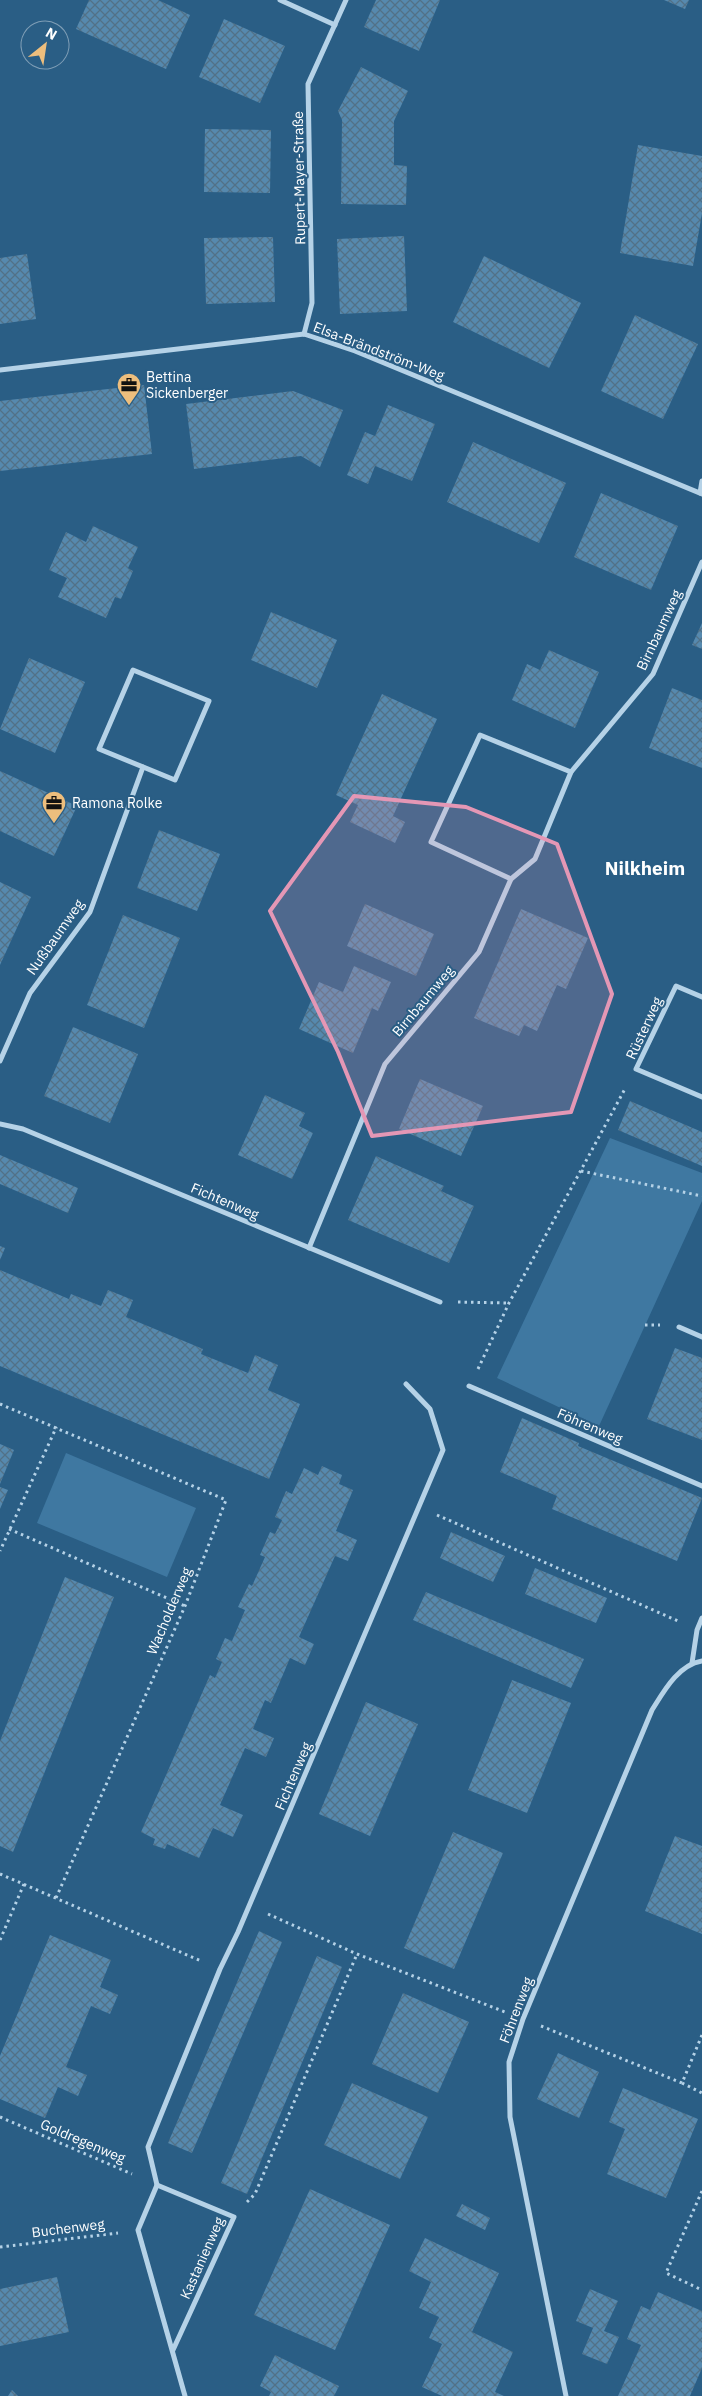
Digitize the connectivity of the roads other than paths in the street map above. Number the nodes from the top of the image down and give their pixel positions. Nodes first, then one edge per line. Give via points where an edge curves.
1 (280, 0) edge
2 (346, 0) edge
3 (335, 25) junction
4 (304, 334) junction
5 (0, 370) edge
6 (702, 481) edge
7 (701, 494) edge
8 (702, 562) edge
9 (143, 767) junction
10 (571, 772) junction
11 (511, 879) junction
12 (702, 997) edge
13 (0, 1061) edge
14 (702, 1097) edge
15 (0, 1124) edge
16 (309, 1248) junction
17 (440, 1302) road end
18 (679, 1327) dead end
19 (702, 1337) edge
20 (406, 1384) dead end
21 (469, 1386) road end
22 (702, 1486) edge
23 (702, 1618) edge
24 (702, 1661) edge
25 (692, 1663) junction
26 (157, 2185) junction
27 (173, 2350) junction
28 (185, 2396) edge
29 (566, 2396) edge

1 - 3 street
2 - 3 street, Rupert-Mayer-Straße
3 - 4 street, Rupert-Mayer-Straße via 308,84 312,303
4 - 5 street, Elsa-Brändström-Weg
4 - 7 street, Elsa-Brändström-Weg via 355,351
6 - 7 street
8 - 10 street, Birnbaumweg via 653,674
9 - 9 street via 175,780 209,701 133,670 99,749
9 - 13 street, Nußbaumweg via 90,912 30,993
10 - 11 street, Birnbaumweg via 535,859
10 - 11 street via 480,735 431,842
11 - 16 street, Birnbaumweg via 479,952 385,1064
12 - 14 street, Rüsterweg via 676,986 636,1069
15 - 16 street, Fichtenweg via 23,1129
16 - 17 street, Fichtenweg
18 - 19 street
20 - 26 street, Fichtenweg via 430,1409 443,1450 220,1969 148,2147
21 - 22 street, Föhrenweg
23 - 25 street
24 - 25 street, Föhrenweg
25 - 29 street, Föhrenweg via 670,1682 652,1710 523,2018 509,2062 510,2117
26 - 27 street, Kastanienweg via 138,2230
26 - 27 street, Kastanienweg via 234,2217
27 - 28 street, Kastanienweg

